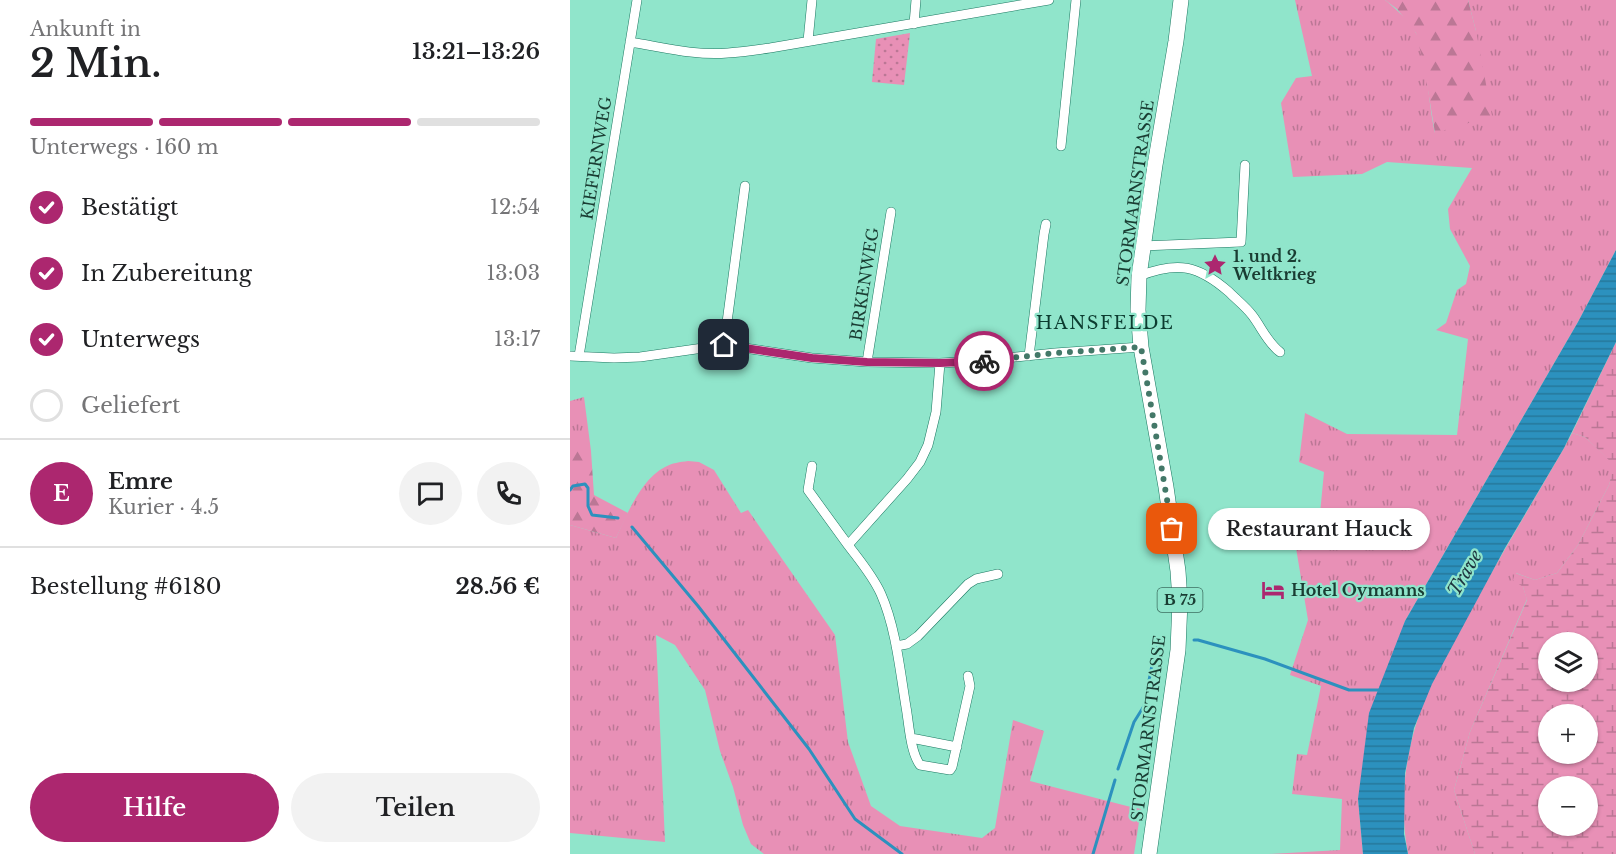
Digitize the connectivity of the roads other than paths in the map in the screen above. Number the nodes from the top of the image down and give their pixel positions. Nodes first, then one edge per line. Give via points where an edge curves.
1 (637, 0) edge
2 (812, 0) edge
3 (916, 0) edge
4 (1049, 0) edge
5 (1076, 0) edge
6 (1181, 0) edge
7 (914, 24) junction
8 (808, 41) junction
9 (630, 42) junction
10 (1061, 146) dead end
11 (1245, 165) dead end
12 (746, 186) dead end
13 (891, 212) dead end
14 (1046, 224) dead end
15 (1142, 246) junction
16 (1139, 276) junction
17 (724, 345) junction
18 (1141, 347) junction
19 (1280, 352) dead end
20 (574, 356) edge
21 (1029, 356) junction
22 (867, 362) junction
23 (940, 363) junction
24 (812, 466) dead end
25 (848, 545) junction
26 (998, 574) dead end
27 (896, 646) junction
28 (969, 676) dead end
29 (911, 738) junction
30 (957, 747) junction
31 (1149, 854) edge

1 - 9 street, KIEFERNWEG
2 - 8 street
3 - 7 street
4 - 7 street
5 - 10 street
6 - 15 main road, STORMARNSTRASSE / B 75
7 - 8 street
8 - 9 street via 716,54
9 - 20 street, KIEFERNWEG
11 - 15 street via 1240,242
12 - 17 street
13 - 22 street, BIRKENWEG
14 - 21 street
15 - 16 main road, STORMARNSTRASSE / B 75
16 - 18 main road, STORMARNSTRASSE / B 75
16 - 19 street via 1158,269 1187,267 1208,276 1247,309 1271,346
17 - 20 street via 640,357
17 - 22 street
18 - 21 street
18 - 31 main road, STORMARNSTRASSE / B 75 via 1166,487 1180,601 1178,650
21 - 23 street
22 - 23 street
23 - 25 street via 936,412 920,462
24 - 25 street via 808,490
25 - 27 street via 881,593
26 - 27 street via 968,584 918,636
27 - 29 street
28 - 30 street
29 - 30 street
29 - 30 street via 917,761 924,766 950,770

